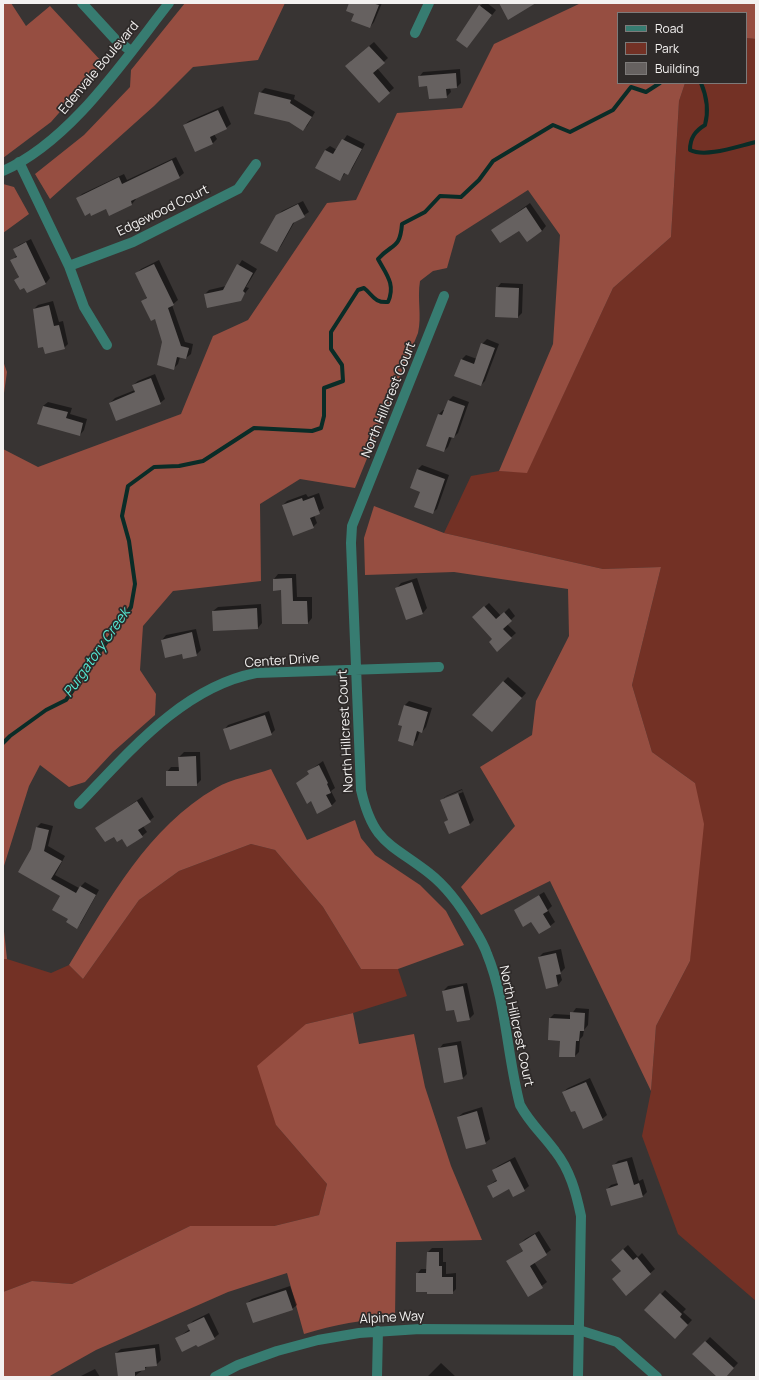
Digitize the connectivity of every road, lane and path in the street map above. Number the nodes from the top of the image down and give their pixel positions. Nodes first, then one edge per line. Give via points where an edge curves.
1 (82, 3) edge
2 (169, 3) edge
3 (429, 3) edge
4 (415, 33) dead end
5 (131, 52) junction
6 (19, 162) junction
7 (256, 164) dead end
8 (3, 171) edge
9 (69, 266) junction
10 (444, 296) dead end
11 (107, 345) dead end
12 (439, 667) dead end
13 (356, 670) junction
14 (79, 804) dead end
15 (579, 1330) junction
16 (378, 1331) junction
17 (215, 1377) edge
18 (377, 1377) edge
19 (578, 1377) edge
20 (657, 1377) edge

1 - 5 street via 95,20
2 - 5 street, Edenvale Boulevard
3 - 4 street
5 - 6 street, Edenvale Boulevard via 72,123 42,148
6 - 8 street, Edenvale Boulevard
6 - 9 street
7 - 9 street, Edgewood Court via 238,189 132,242
9 - 11 street via 84,307
10 - 13 street, North Hillcrest Court via 352,526 350,543
12 - 13 street, Center Drive
13 - 14 street, Center Drive via 256,673 219,684 158,725
13 - 15 street, North Hillcrest Court via 361,790 372,824 382,839 430,874 462,909 473,926 487,954 497,987 520,1105 528,1121 568,1170 576,1192 581,1216
15 - 16 street, Alpine Way
15 - 19 street, North Hillcrest Court
15 - 20 street, Alpine Way via 617,1342
16 - 17 street, Alpine Way via 318,1340 277,1351 238,1365
16 - 18 street

